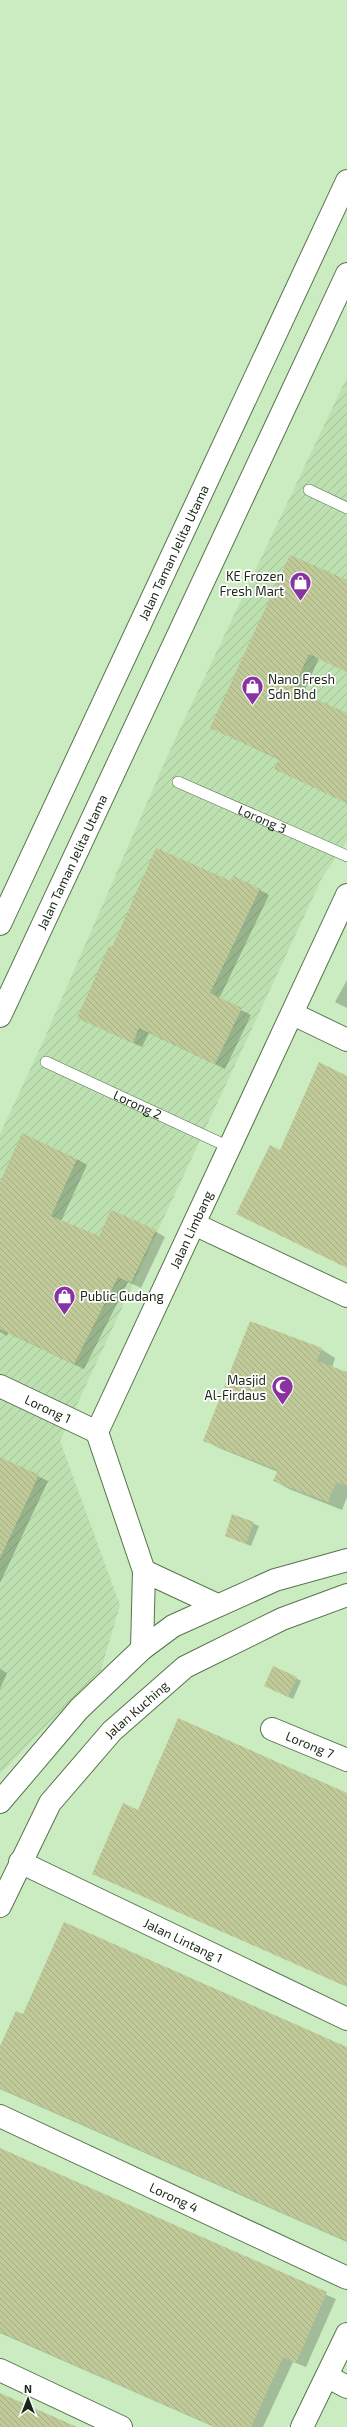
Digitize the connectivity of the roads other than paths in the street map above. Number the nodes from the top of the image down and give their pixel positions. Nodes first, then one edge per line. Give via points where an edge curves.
1 (347, 181) edge
2 (347, 274) edge
3 (309, 490) dead end
4 (347, 508) edge
5 (178, 782) dead end
6 (347, 856) edge
7 (347, 895) edge
8 (0, 924) edge
9 (293, 1014) junction
10 (0, 1016) edge
11 (347, 1040) edge
12 (46, 1062) dead end
13 (229, 1147) junction
14 (194, 1224) junction
15 (347, 1296) edge
16 (0, 1386) edge
17 (97, 1432) junction
18 (347, 1560) edge
19 (144, 1570) junction
20 (347, 1595) edge
21 (217, 1606) junction
22 (142, 1649) junction
23 (272, 1729) dead end
24 (347, 1760) edge
25 (0, 1800) edge
26 (20, 1862) junction
27 (0, 1906) edge
28 (347, 2019) edge
29 (0, 2116) edge
30 (347, 2278) edge
31 (347, 2334) edge
32 (0, 2370) edge
33 (328, 2377) junction
34 (347, 2387) edge
35 (121, 2427) edge
36 (302, 2427) edge

1 - 8 street, Jalan Taman Jelita Utama
2 - 10 street, Jalan Taman Jelita Utama
3 - 4 lane
5 - 6 lane, Lorong 3
7 - 9 street, Jalan Limbang
9 - 11 street
9 - 13 street, Jalan Limbang
12 - 13 lane, Lorong 2
13 - 14 street, Jalan Limbang
14 - 15 street
14 - 17 street, Jalan Limbang
16 - 17 street, Lorong 1
17 - 19 street
18 - 21 street via 275,1580
19 - 21 street
19 - 22 street
20 - 26 street, Jalan Kuching via 282,1619 185,1667 112,1731 50,1803
21 - 22 street via 173,1626
22 - 25 street via 79,1709
23 - 24 street, Lorong 7
26 - 27 street, Jalan Kuching
26 - 28 street, Jalan Lintang 1
29 - 30 street, Lorong 4
31 - 33 street
32 - 35 street
33 - 34 street
33 - 36 street

